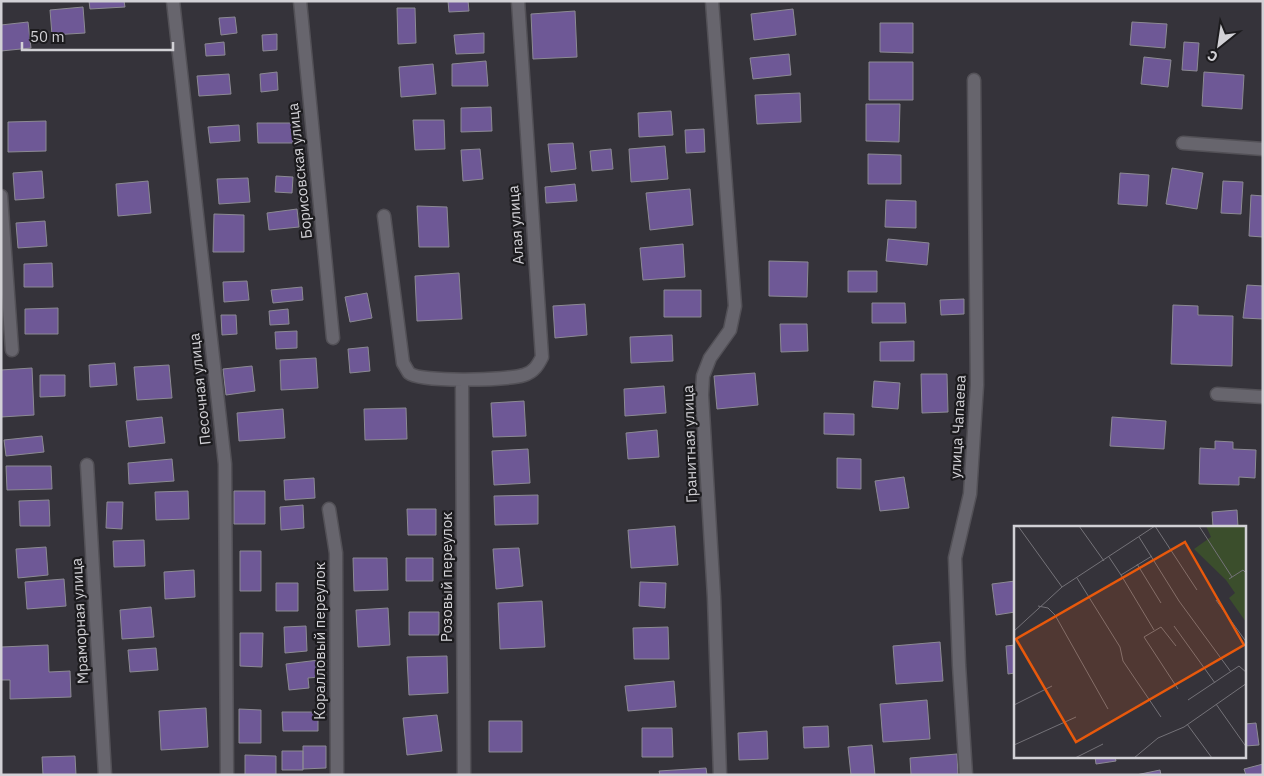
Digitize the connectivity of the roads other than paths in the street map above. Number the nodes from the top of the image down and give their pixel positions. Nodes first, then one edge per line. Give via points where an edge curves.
1 (173, 1) edge
2 (300, 1) edge
3 (518, 1) edge
4 (712, 1) edge
5 (974, 80) dead end
6 (1183, 143) dead end
7 (1263, 149) edge
8 (1, 196) edge
9 (384, 216) dead end
10 (332, 338) dead end
11 (12, 350) dead end
12 (462, 380) junction
13 (1217, 394) dead end
14 (1263, 397) edge
15 (87, 465) dead end
16 (329, 509) dead end
17 (105, 775) edge
18 (228, 775) edge
19 (337, 775) edge
20 (464, 775) edge
21 (720, 775) edge
22 (966, 775) edge

1 - 18 street, Песочная улица via 225,464
2 - 10 street, Борисовская улица
3 - 12 street, Алая улица via 542,357 536,368 524,375
4 - 21 street, Гранитная улица via 735,306 730,330 710,358 702,395
5 - 22 street, улица Чапаева via 977,385 970,494 955,558
6 - 7 street
8 - 11 street
9 - 12 street, Алая улица via 403,363 410,373 421,378
12 - 20 street, Розовый переулок
13 - 14 street
15 - 17 street, Мраморная улица
16 - 19 street, Коралловый переулок via 336,553

